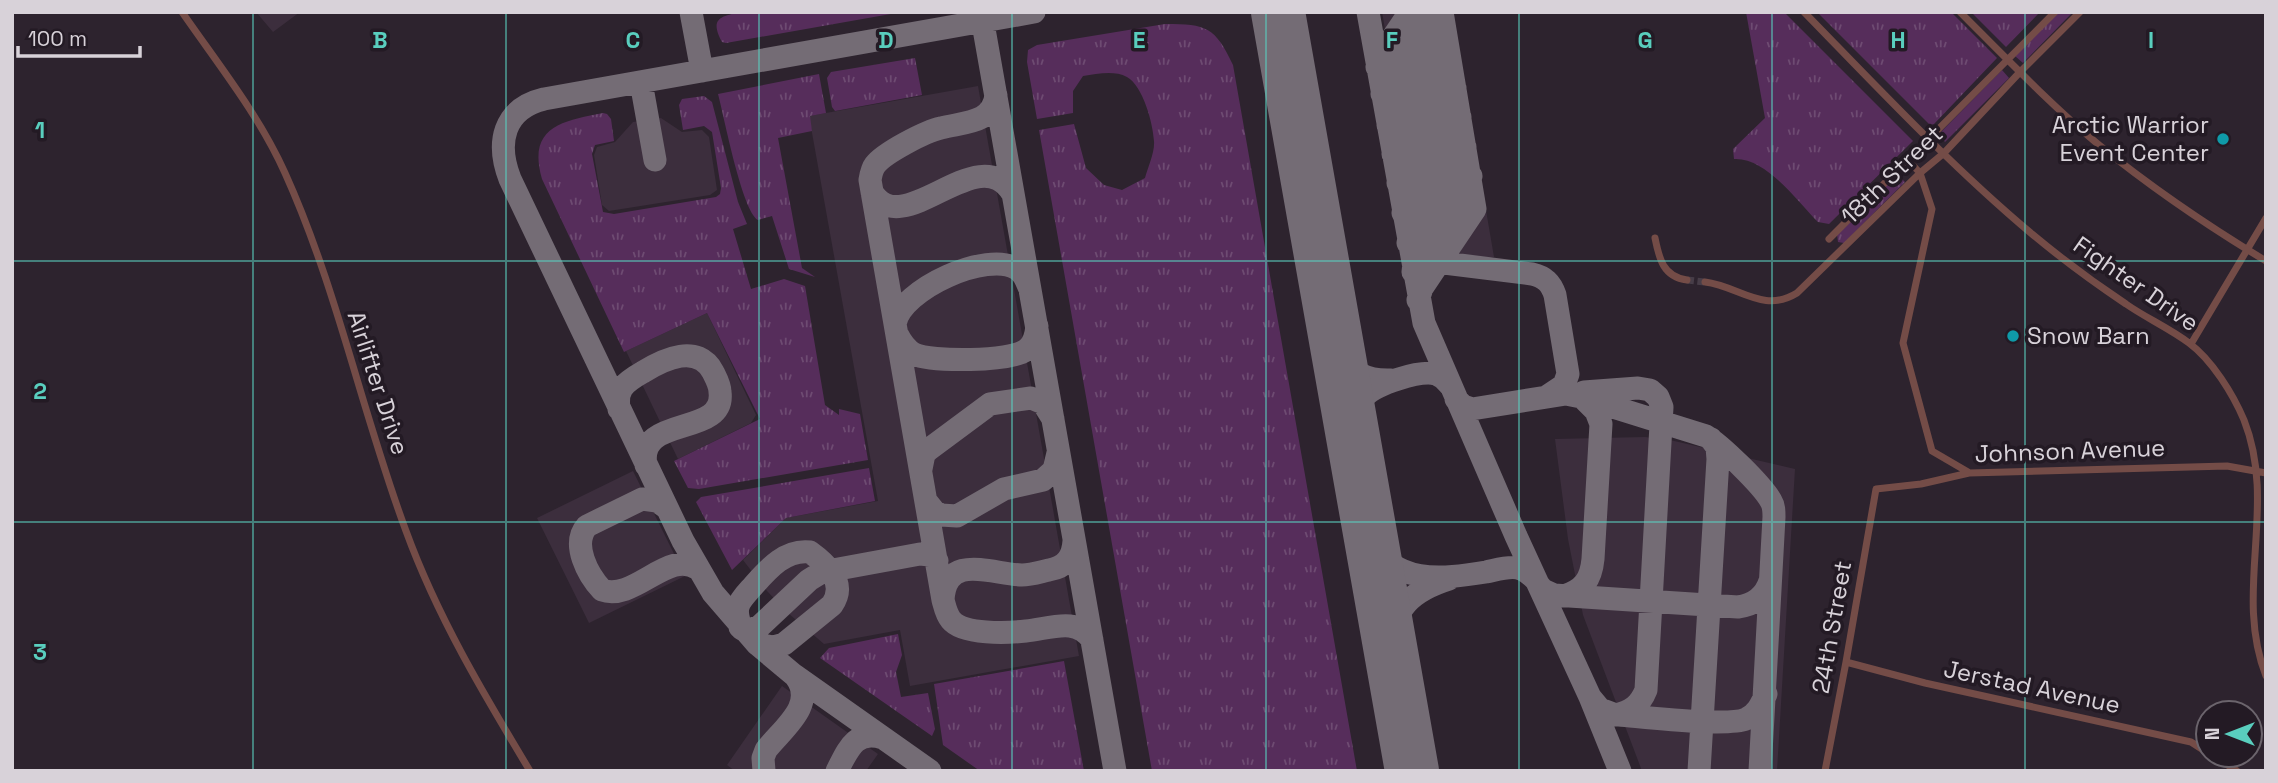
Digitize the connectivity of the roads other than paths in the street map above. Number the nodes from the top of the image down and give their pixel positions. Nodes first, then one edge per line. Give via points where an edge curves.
1 (182, 12) edge
2 (1804, 12) edge
3 (1960, 12) edge
4 (2055, 12) edge
5 (2080, 12) edge
6 (2007, 60) junction
7 (2020, 72) junction
8 (1929, 139) junction
9 (1944, 153) junction
10 (1908, 160) junction
11 (1920, 173) junction
12 (2266, 218) edge
13 (1655, 238) dead end
14 (1829, 239) dead end
15 (2246, 250) junction
16 (2266, 261) edge
17 (1687, 280) tunnel mouth
18 (1704, 282) tunnel mouth
19 (2191, 344) junction
20 (2261, 472) edge
21 (1969, 473) junction
22 (1875, 489) joint
23 (1846, 662) junction
24 (2266, 676) edge
25 (2194, 744) edge
26 (530, 771) edge
27 (1825, 771) edge

1 - 26 street, Airlifter Drive via 250,111 285,173 313,244 416,558 460,652
2 - 8 street, Fighter Drive
3 - 6 street
4 - 6 street, 18th Street
5 - 7 street, 18th Street
6 - 7 street
6 - 8 street, 18th Street
7 - 9 street, 18th Street
7 - 15 street via 2100,146
8 - 9 street, Fighter Drive
8 - 10 street, 18th Street
9 - 11 street, 18th Street
9 - 19 street, Fighter Drive via 2080,272
10 - 11 street
10 - 14 street, 18th Street
11 - 18 street, 18th Street via 1807,285 1787,299 1762,300
11 - 21 street via 1932,209 1903,343 1932,451
12 - 15 street
13 - 17 street via 1663,267 1674,277
15 - 16 street
15 - 19 street
19 - 20 street, Fighter Drive via 2232,398
20 - 21 street, Johnson Avenue via 2227,466
20 - 24 street, Fighter Drive via 2253,618
21 - 22 street, Johnson Avenue
22 - 23 street, 24th Street
23 - 25 street, Jerstad Avenue
23 - 27 street, 24th Street

